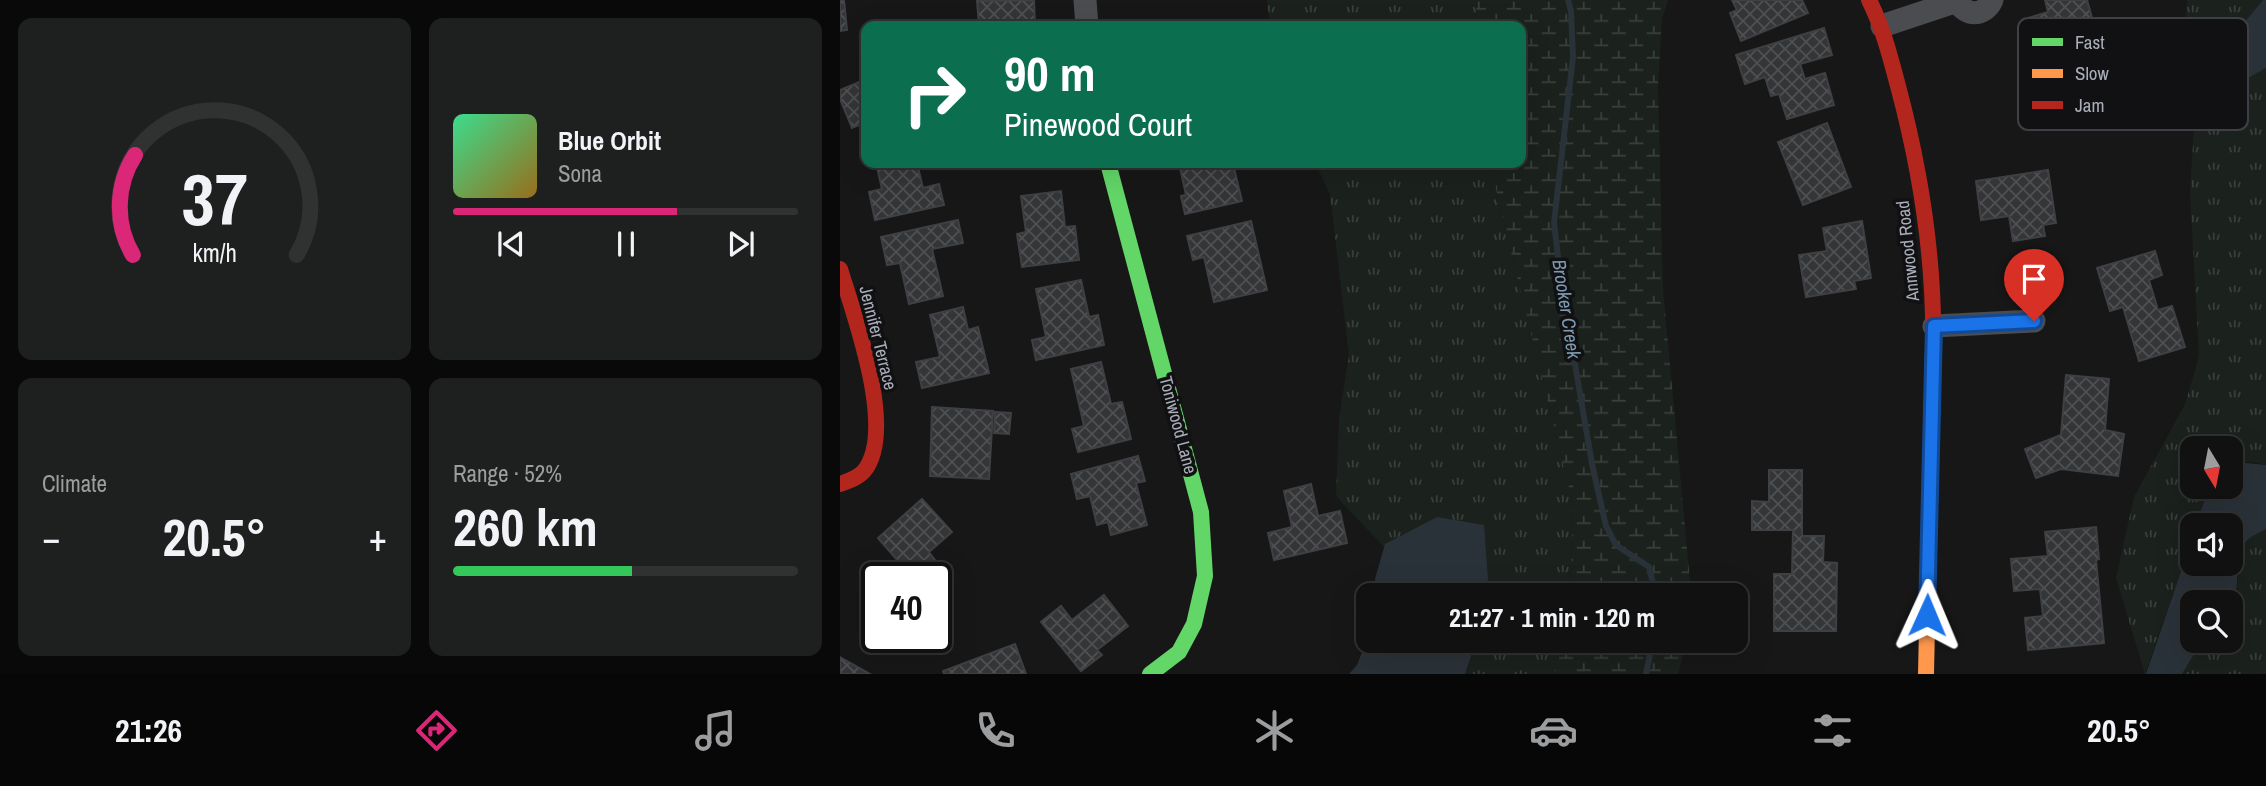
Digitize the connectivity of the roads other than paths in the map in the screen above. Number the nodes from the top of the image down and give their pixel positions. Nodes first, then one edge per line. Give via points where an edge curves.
1 (1085, 0) edge
2 (1869, 0) edge
3 (1957, 0) edge
4 (1992, 0) edge
5 (1087, 21) edge
6 (1882, 26) junction
7 (1109, 168) edge
8 (840, 269) edge
9 (2034, 321) dead end
10 (1934, 326) junction
11 (840, 484) edge
12 (1150, 674) edge
13 (1926, 674) edge

1 - 5 street
2 - 6 street, Annwood Road
3 - 4 street via 1966,12 1980,13
3 - 6 street
6 - 10 street, Annwood Road via 1914,145
7 - 12 street, Toniwood Lane via 1201,512 1205,576 1194,624 1179,652
8 - 11 street, Jennifer Terrace via 873,385 876,445 863,472
9 - 10 street
10 - 13 street, Annwood Road

